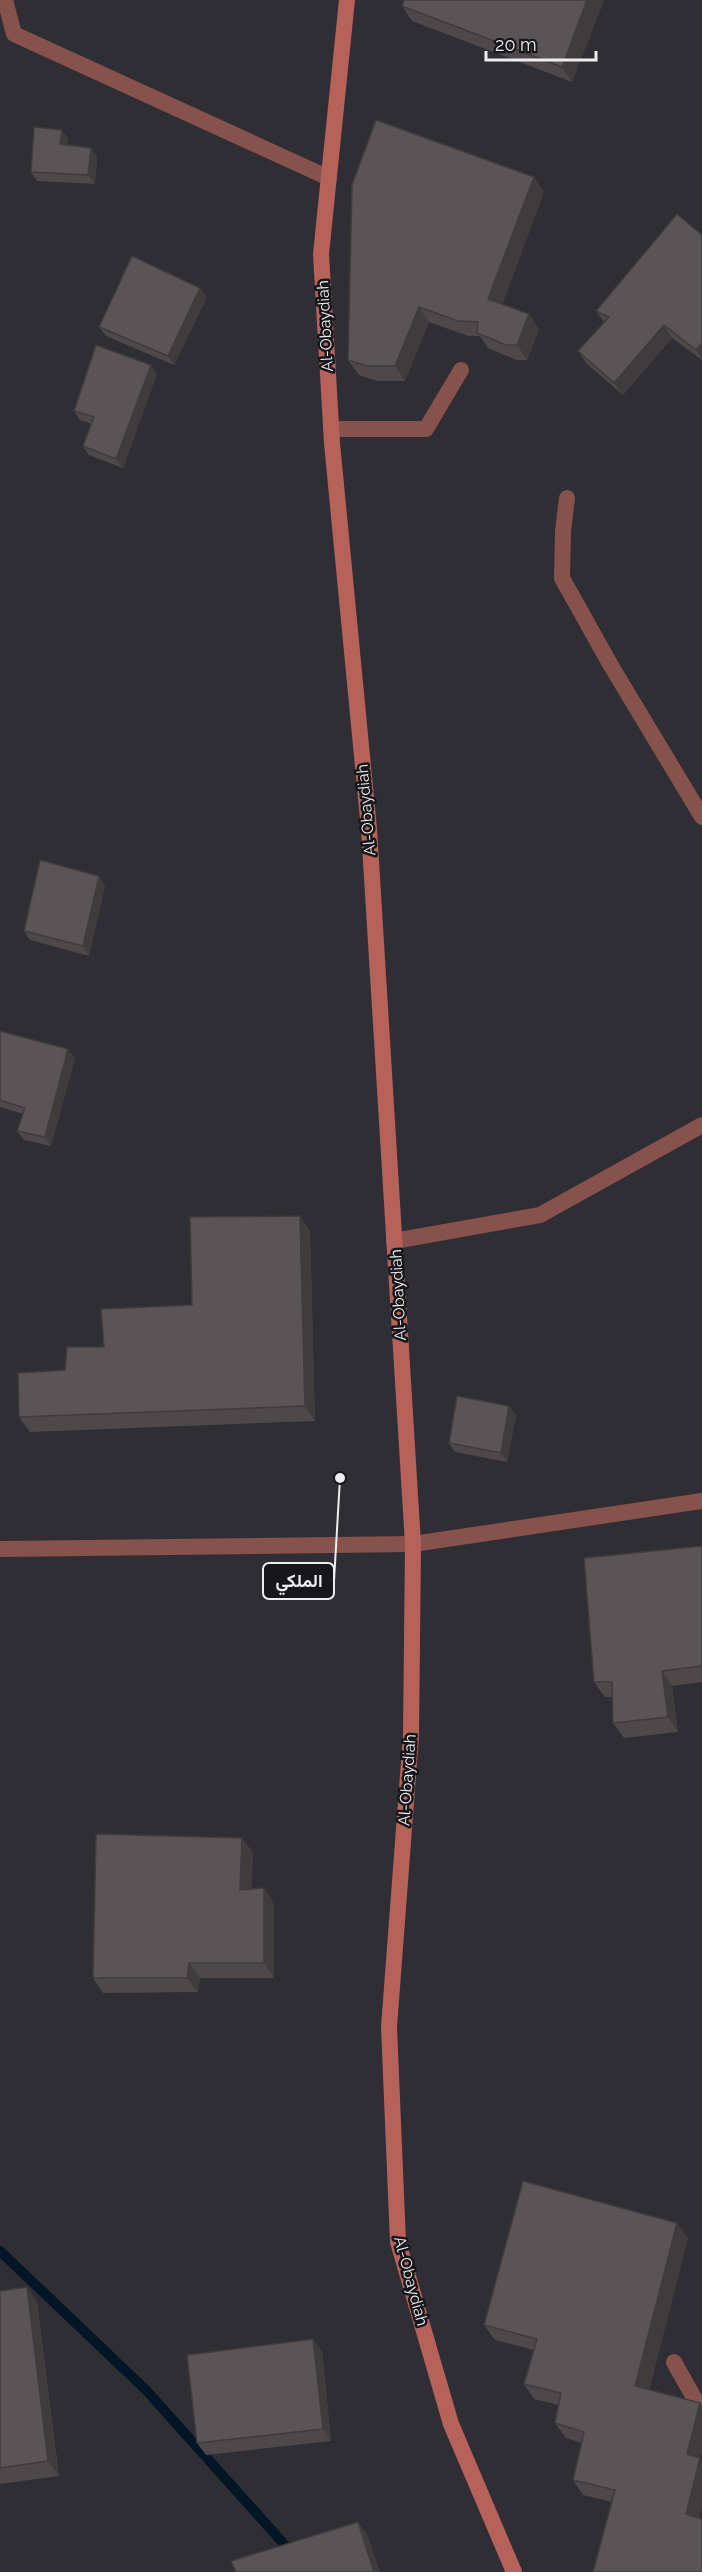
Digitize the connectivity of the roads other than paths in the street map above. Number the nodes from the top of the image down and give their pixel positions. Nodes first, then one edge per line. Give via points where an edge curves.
1 (5, 0) edge
2 (347, 0) edge
3 (329, 178) junction
4 (461, 370) dead end
5 (331, 429) junction
6 (567, 498) dead end
7 (702, 817) edge
8 (702, 1125) edge
9 (394, 1241) junction
10 (702, 1501) edge
11 (412, 1544) junction
12 (0, 1549) edge
13 (674, 2362) dead end
14 (702, 2412) edge
15 (514, 2572) edge

1 - 3 street via 14,34
2 - 3 main road, Al-Obaydiah
3 - 5 main road, Al-Obaydiah via 321,254
4 - 5 street via 426,429
5 - 9 main road, Al-Obaydiah via 369,829
6 - 7 street via 562,578
8 - 9 street via 540,1215
9 - 11 main road, Al-Obaydiah
10 - 11 street
11 - 12 street
11 - 15 main road, Al-Obaydiah via 411,1736 389,2026 398,2242 451,2424
13 - 14 street

